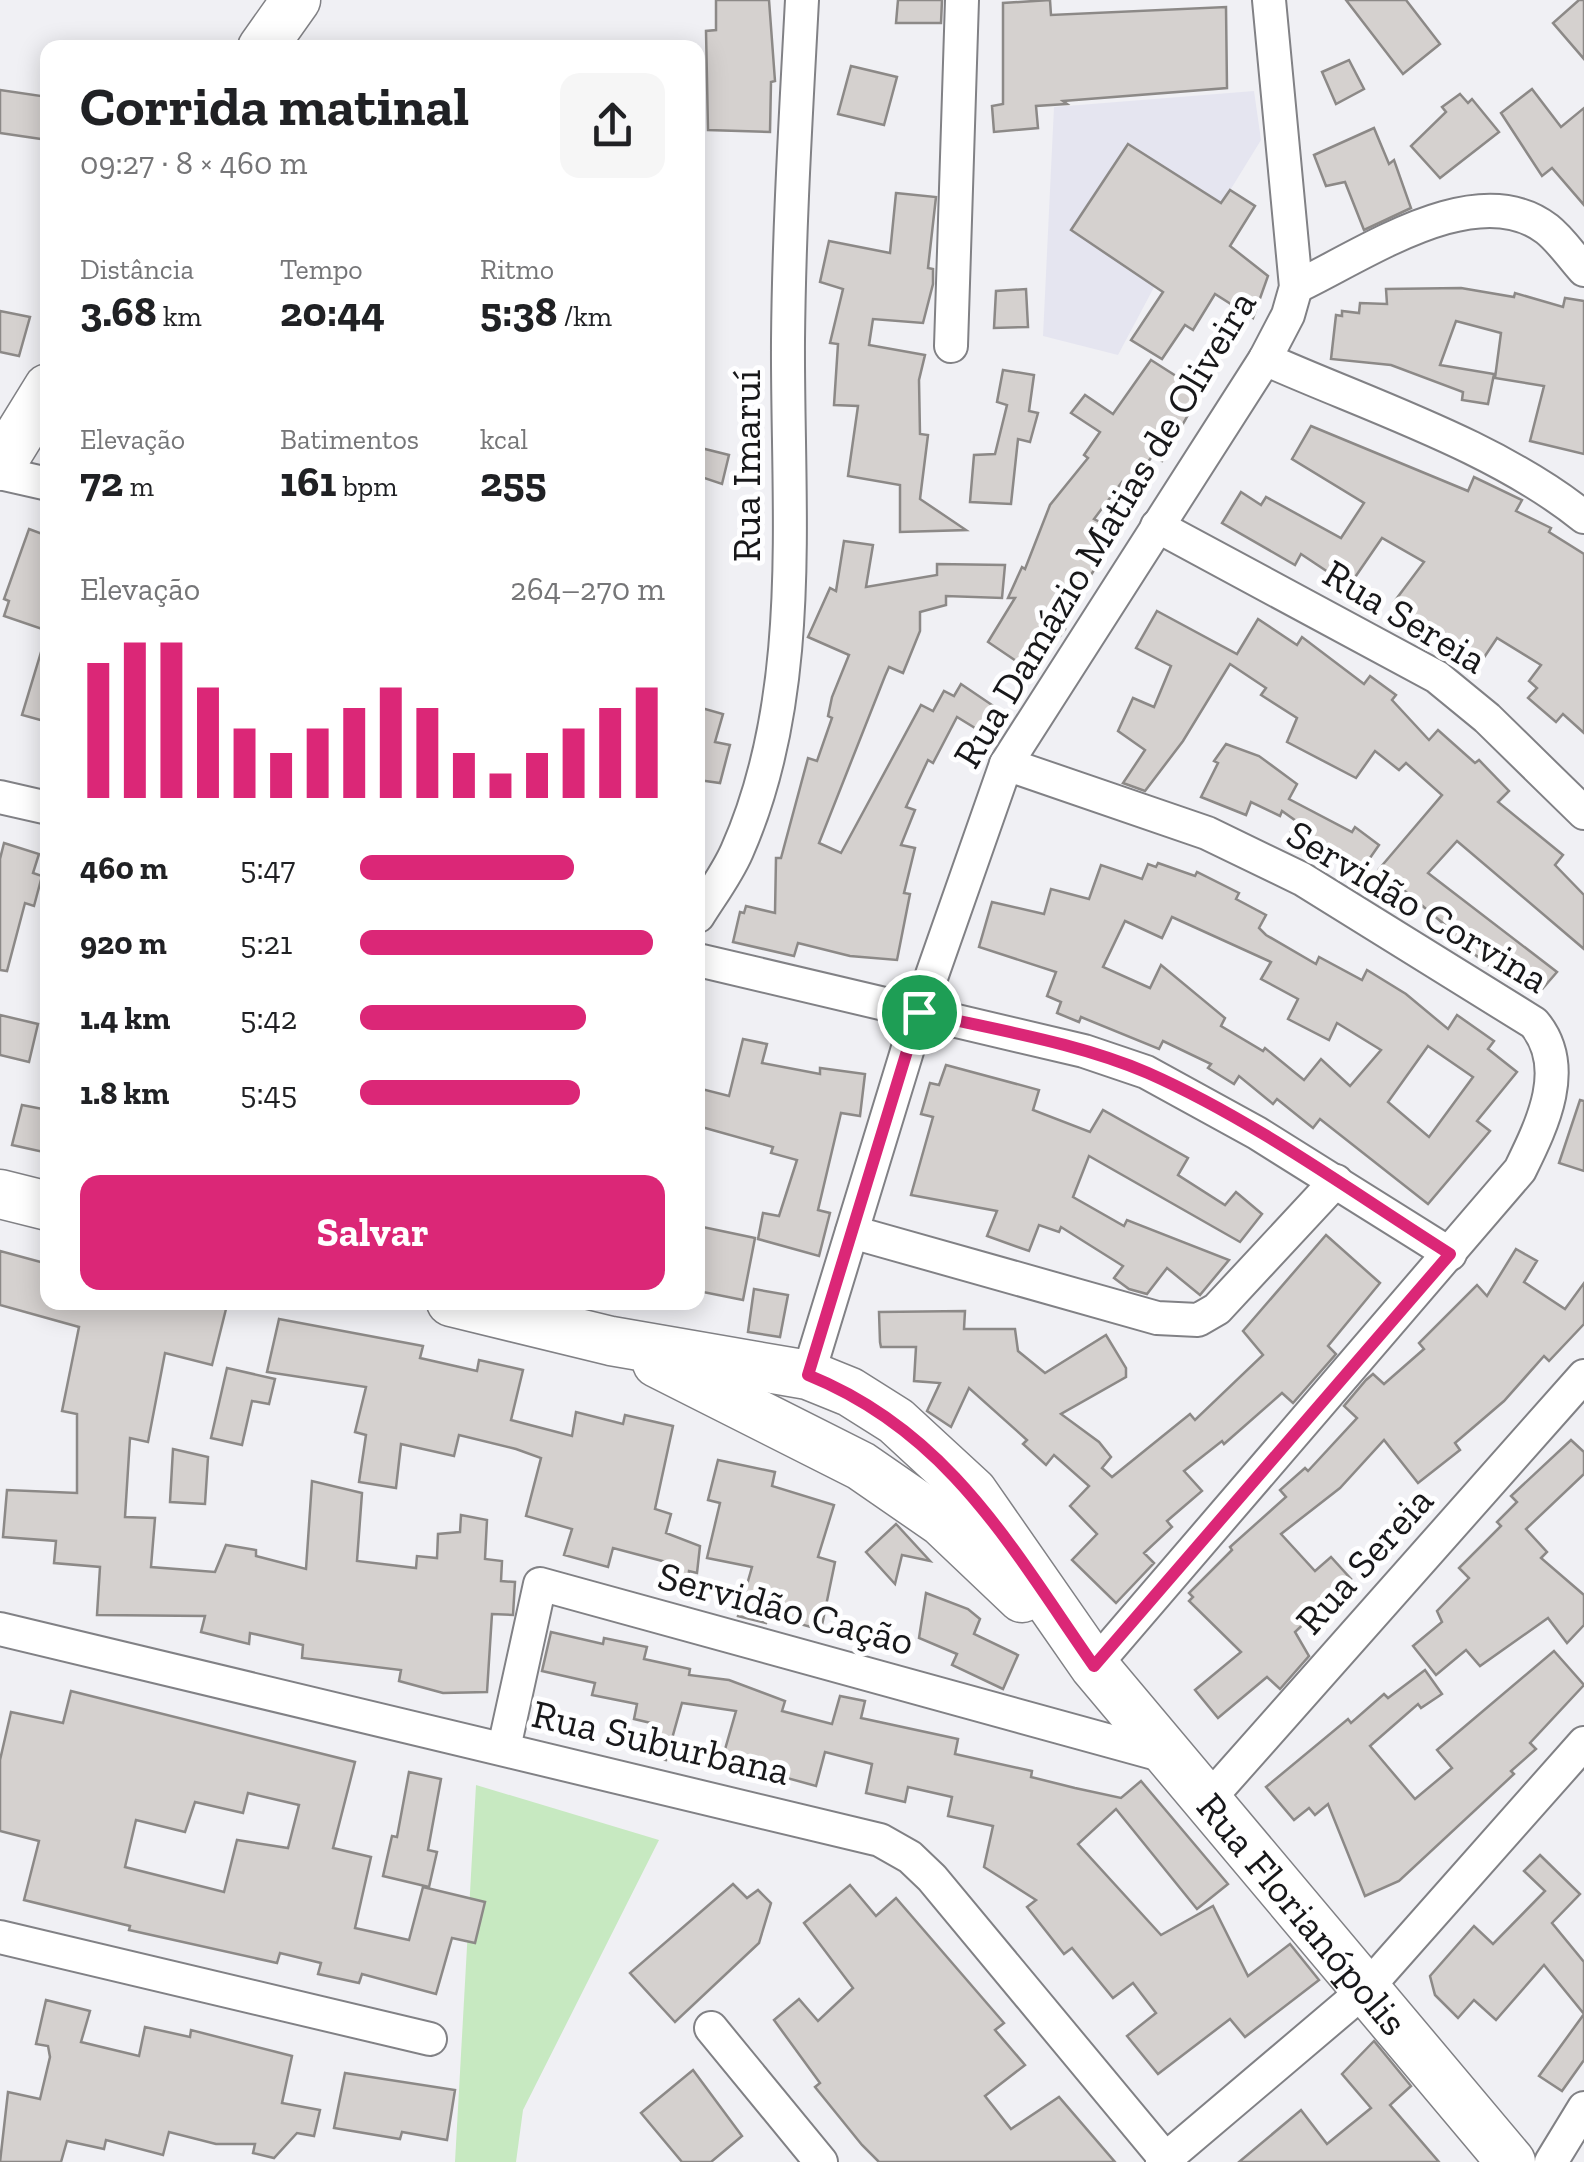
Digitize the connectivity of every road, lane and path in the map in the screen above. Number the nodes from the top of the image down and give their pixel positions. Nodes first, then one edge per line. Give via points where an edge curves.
1 (296, 0) edge
2 (802, 0) edge
3 (962, 0) edge
4 (1269, 0) edge
5 (268, 40) edge
6 (1584, 270) edge
7 (1296, 288) junction
8 (951, 346) dead end
9 (1265, 359) junction
10 (40, 402) edge
11 (0, 470) edge
12 (40, 482) edge
13 (1584, 517) edge
14 (1158, 526) junction
15 (1006, 764) junction
16 (0, 796) edge
17 (40, 806) edge
18 (1584, 814) edge
19 (705, 905) edge
20 (705, 962) edge
21 (919, 1012) junction
22 (1336, 1182) junction
23 (0, 1194) edge
24 (40, 1204) edge
25 (852, 1232) junction
26 (1450, 1254) junction
27 (484, 1310) edge
28 (611, 1341) junction
29 (808, 1375) junction
30 (1584, 1376) edge
31 (0, 1629) edge
32 (1094, 1666) junction
33 (1584, 1743) edge
34 (504, 1748) junction
35 (1172, 1758) junction
36 (1208, 1800) junction
37 (0, 1937) edge
38 (1366, 1989) junction
39 (711, 2028) dead end
40 (430, 2039) dead end
41 (1584, 2108) edge
42 (1165, 2161) edge
43 (821, 2162) edge
44 (1511, 2162) edge
45 (1551, 2162) edge

1 - 5 street
2 - 19 street, Rua Imaruí via 790,249 786,630 773,727 747,826
3 - 8 street
4 - 7 street, Rua Damázio Matias de Oliveira
6 - 7 street via 1548,230 1524,216 1460,211
7 - 9 street, Rua Damázio Matias de Oliveira
9 - 13 street via 1499,463
9 - 14 street, Rua Damázio Matias de Oliveira
10 - 11 street
11 - 12 street
14 - 15 street, Rua Damázio Matias de Oliveira
14 - 18 street, Rua Sereia via 1438,677
15 - 21 street, Rua Damázio Matias de Oliveira
15 - 26 street, Servidão Corvina via 1207,833 1302,879 1534,1023 1547,1038 1552,1060 1538,1133 1520,1170
16 - 17 street
20 - 21 street
21 - 22 street via 1146,1072
21 - 25 street, Rua Damázio Matias de Oliveira
22 - 25 street via 1217,1309 1198,1320 1156,1318
22 - 26 street
23 - 24 street
25 - 29 street, Rua Damázio Matias de Oliveira
26 - 32 street, Servidão Corvina
27 - 28 street, Rua Florianópolis
28 - 29 street, Rua Florianópolis
28 - 32 street, Rua Florianópolis via 752,1407 900,1492 942,1522
29 - 32 street, Rua Florianópolis via 896,1421 962,1480
30 - 36 street, Rua Sereia
31 - 34 street, Rua Suburbana
32 - 35 street, Rua Florianópolis
33 - 38 street
34 - 35 street, Servidão Cação via 540,1584
34 - 42 street, Rua Suburbana via 854,1831 910,1857
35 - 36 street, Rua Florianópolis
36 - 38 street, Rua Florianópolis
37 - 40 street
38 - 42 street
38 - 44 street, Rua Florianópolis
39 - 43 street
41 - 45 street

